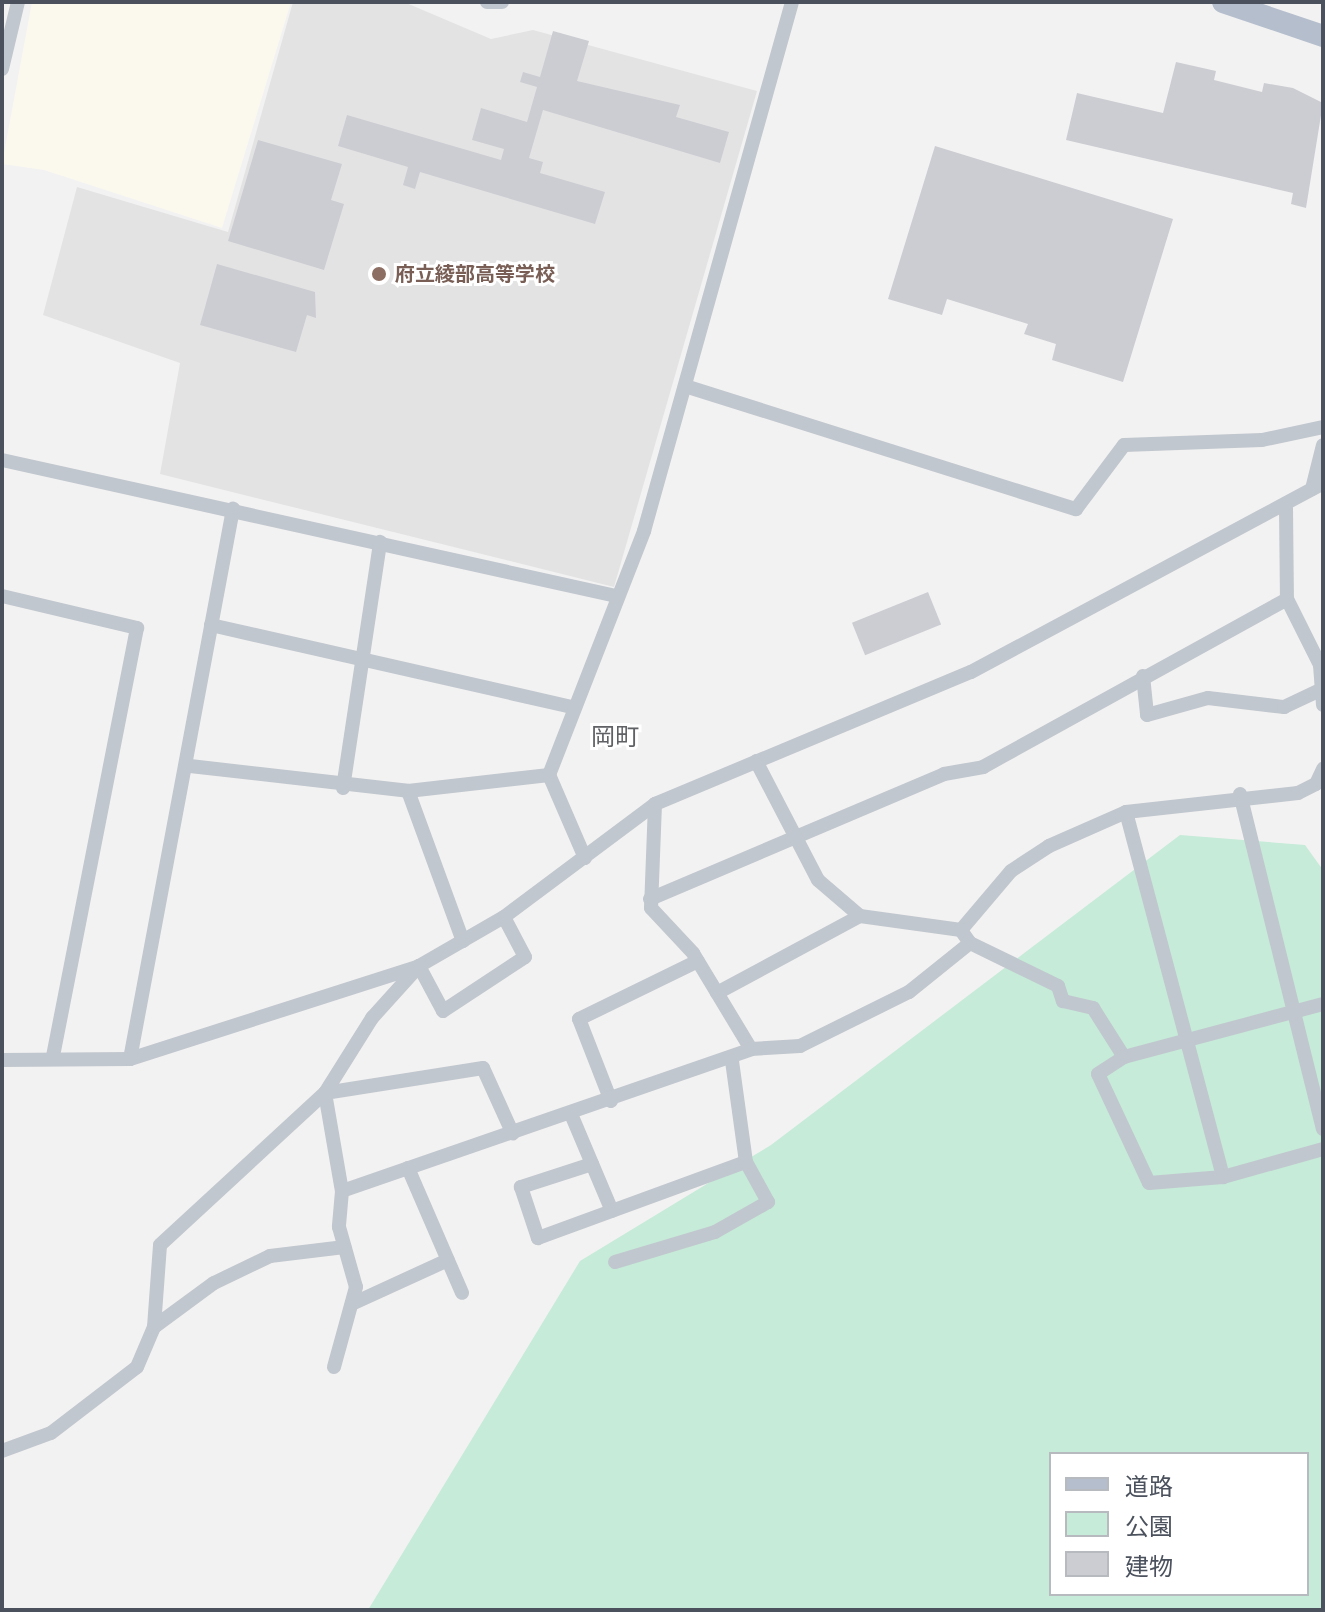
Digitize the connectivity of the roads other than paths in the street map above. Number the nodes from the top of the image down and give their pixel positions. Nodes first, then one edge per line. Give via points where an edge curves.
1 (18, 2) edge
2 (487, 2) edge
3 (502, 2) edge
4 (792, 2) edge
5 (1223, 2) edge
6 (1323, 36) edge
7 (2, 69) edge
8 (685, 386) junction
9 (1323, 427) edge
10 (1323, 445) edge
11 (2, 460) edge
12 (1317, 486) edge
13 (1286, 508) junction
14 (233, 509) junction
15 (380, 542) junction
16 (2, 596) edge
17 (616, 596) junction
18 (1287, 599) junction
19 (211, 625) junction
20 (366, 658) junction
21 (1143, 676) junction
22 (1322, 689) edge
23 (1323, 705) edge
24 (572, 707) junction
25 (756, 761) junction
26 (190, 766) junction
27 (1323, 769) edge
28 (549, 775) junction
29 (343, 788) junction
30 (408, 791) junction
31 (1240, 794) junction
32 (655, 804) junction
33 (1126, 812) junction
34 (794, 833) junction
35 (585, 858) junction
36 (650, 899) junction
37 (860, 916) junction
38 (504, 917) junction
39 (966, 937) junction
40 (463, 941) junction
41 (698, 961) junction
42 (419, 966) junction
43 (717, 993) junction
44 (1323, 1004) edge
45 (1296, 1009) junction
46 (1186, 1041) junction
47 (751, 1049) junction
48 (53, 1056) junction
49 (1124, 1057) junction
50 (130, 1059) junction
51 (2, 1060) edge
52 (732, 1061) junction
53 (325, 1093) junction
54 (611, 1101) junction
55 (571, 1114) junction
56 (1323, 1129) edge
57 (513, 1134) junction
58 (1323, 1149) edge
59 (746, 1162) junction
60 (592, 1164) junction
61 (408, 1168) junction
62 (1223, 1177) junction
63 (342, 1191) junction
64 (612, 1211) junction
65 (344, 1247) junction
66 (448, 1260) junction
67 (615, 1262) dead end
68 (462, 1293) dead end
69 (354, 1303) junction
70 (154, 1327) junction
71 (334, 1367) dead end
72 (2, 1451) edge

1 - 7 street
2 - 3 street
4 - 8 street
5 - 6 main road
8 - 9 street via 1076,509 1124,445 1262,440
8 - 17 street via 644,531
10 - 12 street
11 - 14 street
12 - 13 street
13 - 18 street
13 - 25 street via 971,672
14 - 15 street
14 - 19 street
15 - 17 street
15 - 20 street
16 - 48 street via 137,628
17 - 24 street
18 - 21 street
18 - 22 street via 1320,665
19 - 20 street
19 - 26 street
20 - 24 street
20 - 29 street
21 - 22 street via 1147,715 1208,698 1284,707
21 - 34 street via 983,767 944,774
22 - 23 street
24 - 28 street
25 - 32 street
25 - 34 street
26 - 29 street
26 - 50 street
27 - 31 street via 1316,784 1298,793
28 - 30 street
28 - 35 street
29 - 30 street
30 - 40 street
31 - 33 street
31 - 45 street
32 - 35 street
32 - 36 street
33 - 39 street via 1011,871
33 - 46 street
34 - 36 street via 756,858
34 - 37 street via 818,880
35 - 38 street
36 - 41 street
37 - 39 street
37 - 43 street
38 - 40 street
38 - 42 street via 525,957 443,1011
39 - 47 street via 909,992 855,1022 800,1046
39 - 49 street via 1058,986 1063,1001 1093,1008
40 - 42 street
41 - 43 street
41 - 54 street via 579,1019
42 - 50 street
42 - 53 street via 372,1018
43 - 47 street
44 - 45 street
45 - 46 street
45 - 56 street
46 - 49 street
46 - 62 street
47 - 52 street
48 - 50 street
48 - 51 street
49 - 62 street via 1098,1074 1149,1183
52 - 54 street
52 - 59 street
53 - 57 street via 483,1068
53 - 63 street
53 - 70 street via 160,1245
54 - 55 street
55 - 57 street
55 - 60 street
57 - 61 street
58 - 62 street
59 - 64 street
59 - 67 street via 768,1202 715,1232
60 - 64 street
60 - 64 street via 521,1187 538,1238
61 - 63 street
61 - 66 street
63 - 65 street
65 - 69 street
65 - 70 street via 270,1256 214,1283
66 - 68 street
66 - 69 street
69 - 71 street
70 - 72 street via 137,1367 51,1433

